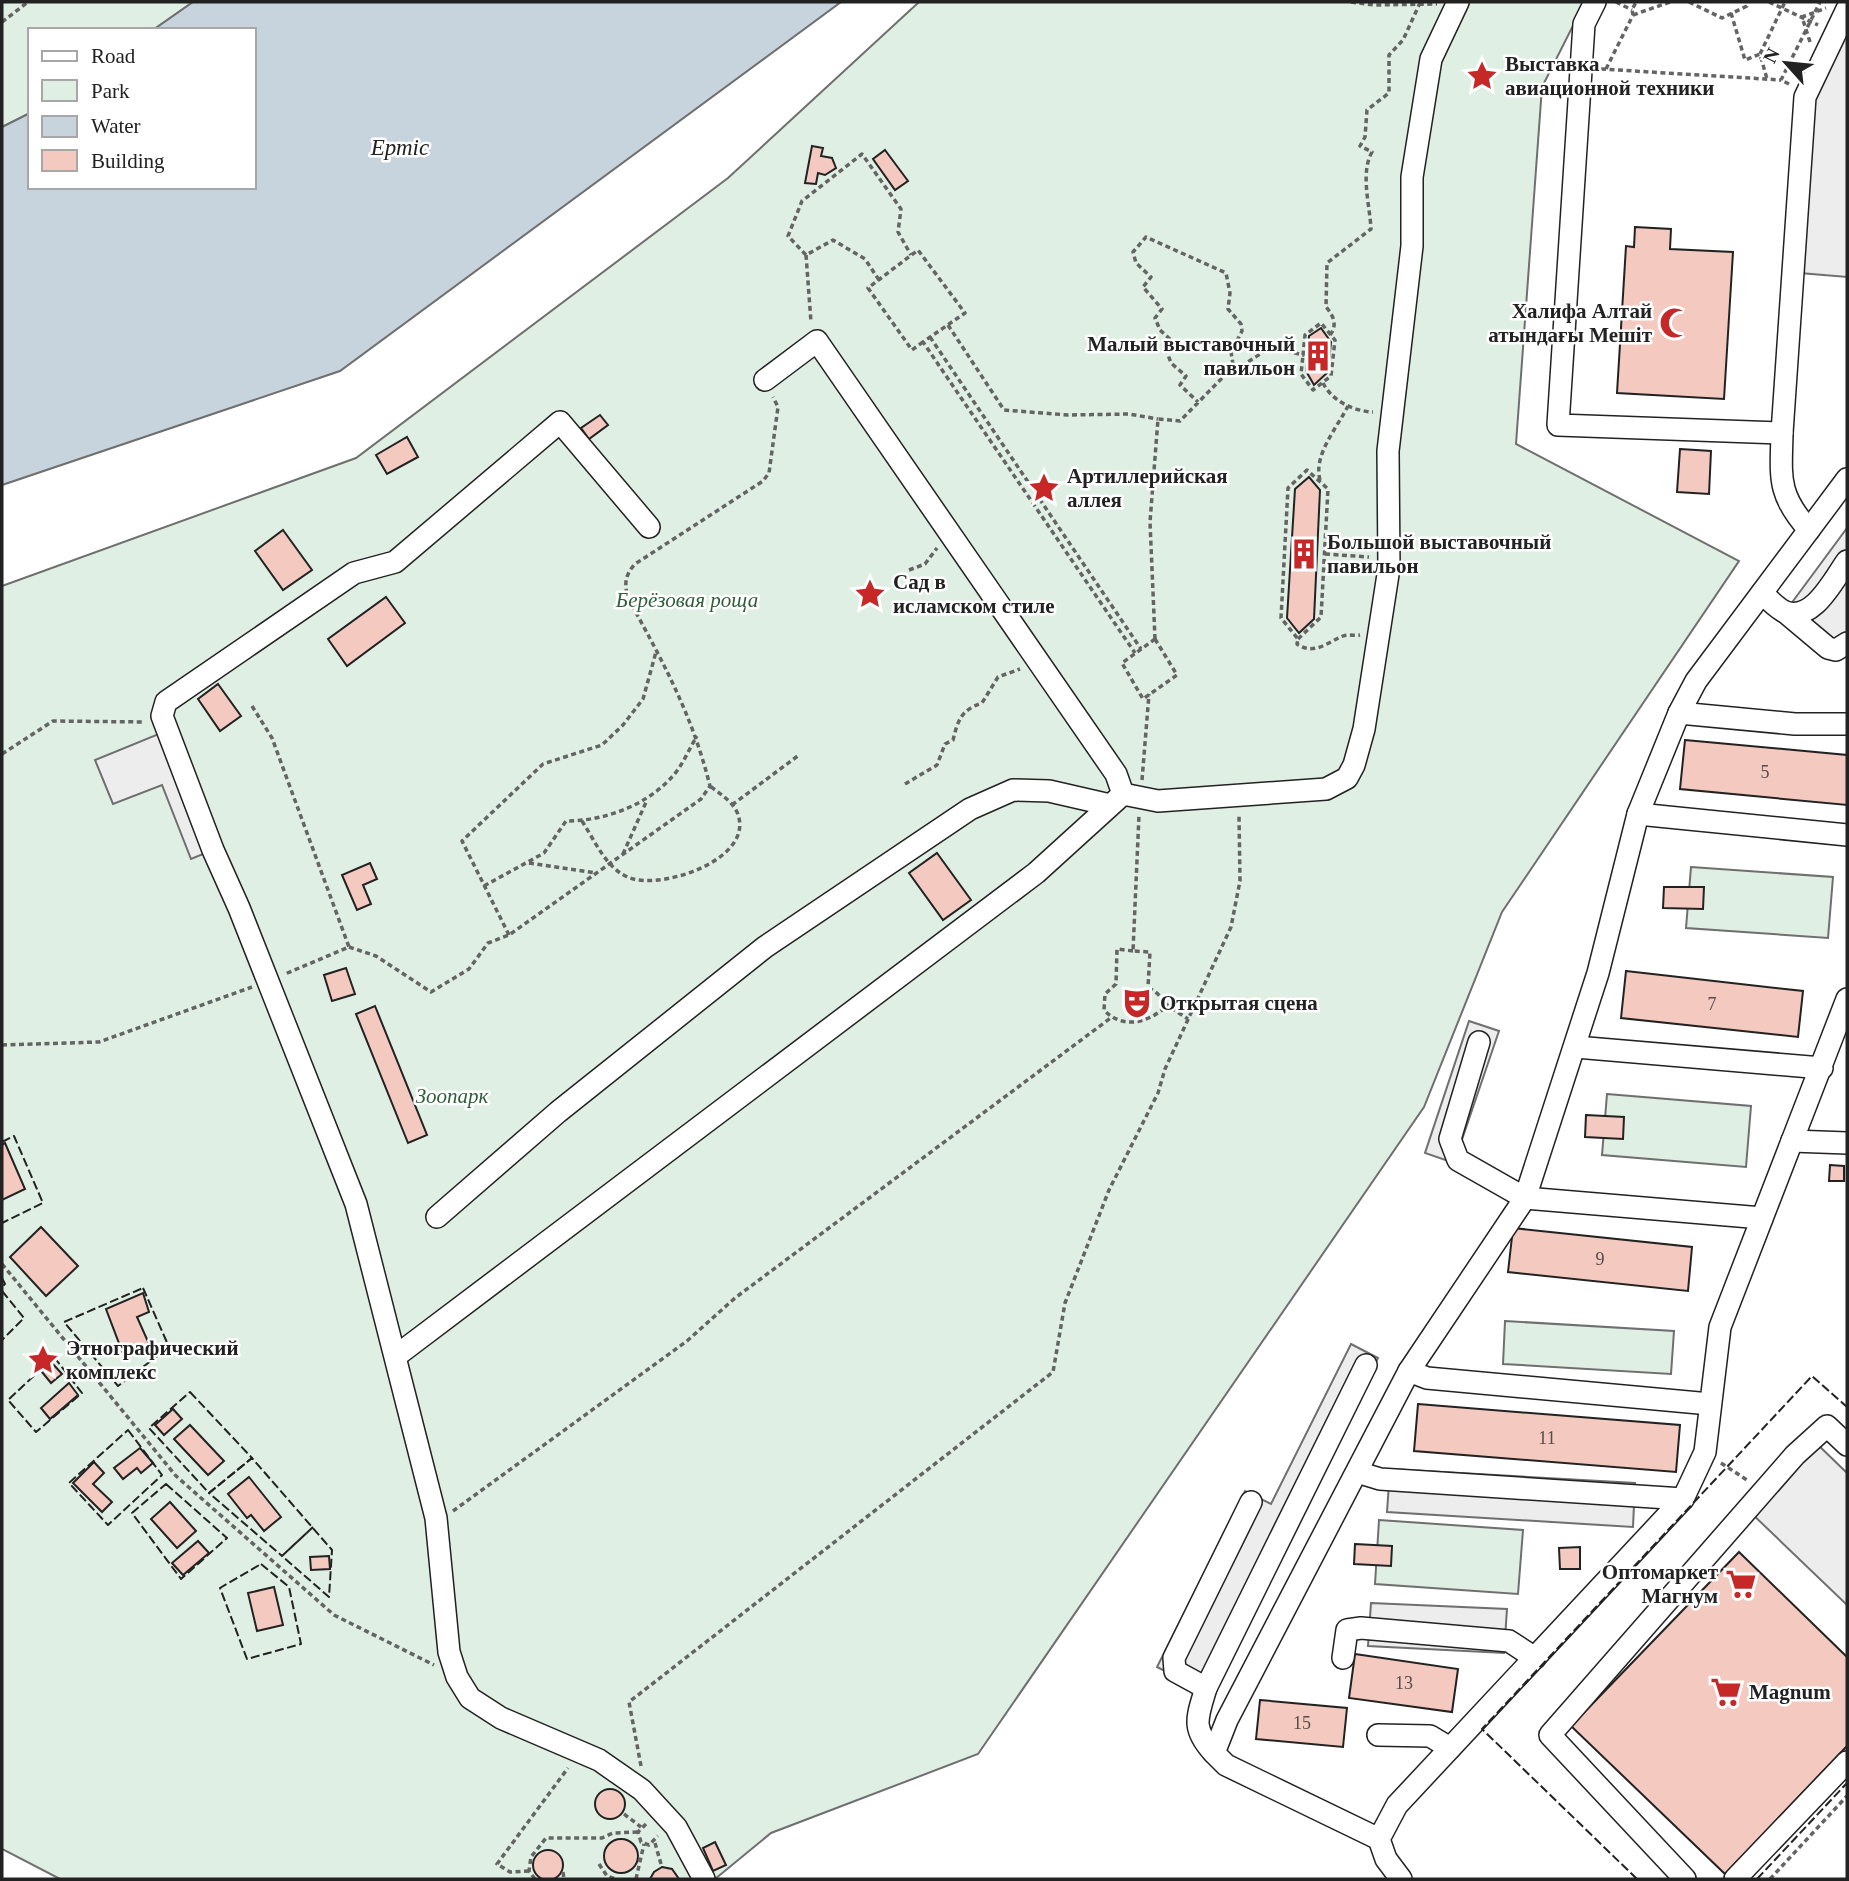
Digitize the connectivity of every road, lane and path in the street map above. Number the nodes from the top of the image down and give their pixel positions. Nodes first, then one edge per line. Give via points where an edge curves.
1 (27, 2) edge
2 (1351, 2) edge
3 (1446, 2) edge
4 (1458, 2) edge
5 (1594, 2) edge
6 (1616, 2) edge
7 (1636, 2) edge
8 (1670, 2) edge
9 (1689, 2) edge
10 (1749, 2) edge
11 (1769, 2) edge
12 (1785, 2) edge
13 (1820, 2) edge
14 (1420, 3) edge
15 (1782, 8) junction
16 (1847, 9) edge
17 (1632, 13) junction
18 (1731, 13) junction
19 (1810, 21) junction
20 (2, 22) edge
21 (1835, 33) junction
22 (1760, 54) junction
23 (1581, 68) junction
24 (1606, 69) junction
25 (1767, 79) junction
26 (1781, 80) junction
27 (1807, 93) junction
28 (806, 255) junction
29 (911, 255) junction
30 (879, 280) junction
31 (948, 325) junction
32 (1330, 335) junction
33 (930, 337) junction
34 (923, 342) junction
35 (812, 345) junction
36 (1303, 355) junction
37 (1234, 371) junction
38 (765, 380) joint
39 (1323, 383) junction
40 (1198, 402) junction
41 (1348, 406) junction
42 (1392, 412) junction
43 (1158, 419) junction
44 (1782, 433) junction
45 (1847, 479) edge
46 (1320, 482) junction
47 (649, 527) dead end
48 (1809, 530) junction
49 (950, 533) junction
50 (1324, 554) junction
51 (1389, 558) junction
52 (1847, 561) edge
53 (909, 570) dead end
54 (1762, 593) junction
55 (1784, 612) junction
56 (1379, 636) junction
57 (1155, 639) junction
58 (1298, 639) junction
59 (1847, 643) edge
60 (1141, 649) junction
61 (657, 650) junction
62 (1135, 653) junction
63 (1038, 662) junction
64 (1149, 694) junction
65 (1679, 713) junction
66 (1847, 723) edge
67 (164, 724) junction
68 (697, 736) junction
69 (2, 754) edge
70 (799, 755) dead end
71 (905, 783) dead end
72 (710, 786) junction
73 (1237, 796) junction
74 (648, 798) junction
75 (1124, 799) junction
76 (732, 805) junction
77 (1638, 814) junction
78 (582, 821) junction
79 (1847, 835) edge
80 (622, 855) junction
81 (529, 863) junction
82 (610, 864) junction
83 (597, 873) junction
84 (484, 886) junction
85 (509, 935) junction
86 (349, 947) dead end
87 (1133, 951) junction
88 (1164, 1003) junction
89 (1845, 1011) edge
90 (1112, 1017) junction
91 (1188, 1019) junction
92 (1479, 1042) dead end
93 (1576, 1046) junction
94 (1822, 1068) junction
95 (1792, 1141) junction
96 (1847, 1143) edge
97 (1525, 1198) junction
98 (437, 1217) dead end
99 (1762, 1218) junction
100 (2, 1264) edge
101 (396, 1356) junction
102 (1366, 1365) dead end
103 (1409, 1371) junction
104 (1710, 1404) junction
105 (1847, 1445) edge
106 (1705, 1451) junction
107 (1357, 1472) junction
108 (1765, 1490) junction
109 (1683, 1499) junction
110 (1251, 1502) dead end
111 (436, 1524) junction
112 (1343, 1658) dead end
113 (1535, 1658) junction
114 (457, 1677) junction
115 (1206, 1688) junction
116 (1378, 1735) dead end
117 (1450, 1748) junction
118 (580, 1752) junction
119 (1213, 1753) junction
120 (1847, 1762) edge
121 (646, 1795) junction
122 (1847, 1796) edge
123 (624, 1814) dead end
124 (662, 1823) junction
125 (641, 1827) junction
126 (638, 1832) junction
127 (1379, 1839) junction
128 (654, 1843) junction
129 (640, 1844) junction
130 (599, 1864) dead end
131 (661, 1864) dead end
132 (529, 1871) junction
133 (534, 1879) edge
134 (616, 1879) edge
135 (636, 1879) edge
136 (704, 1879) edge
137 (1401, 1879) edge
138 (1685, 1879) edge
139 (1735, 1879) edge
140 (1770, 1879) edge

1 - 20 path
2 - 14 path
3 - 14 path
4 - 42 street via 1431,59 1412,177 1412,246
5 - 23 street via 1584,24
6 - 17 path
7 - 17 path
8 - 17 path
9 - 18 path via 1722,18
10 - 18 path
11 - 15 path
12 - 15 path
13 - 19 path
14 - 32 path via 1404,40 1389,55 1389,93 1367,110 1360,146 1372,152 1367,178 1371,229 1328,263 1326,307 1334,324
15 - 19 path
15 - 22 path
16 - 21 street
17 - 24 path
18 - 22 path via 1745,60
19 - 21 path
19 - 26 path
21 - 27 street
22 - 25 path
23 - 24 path
23 - 44 street via 1558,425
24 - 25 path
25 - 26 path
26 - 27 path
27 - 44 street
28 - 29 path via 788,236 802,201 862,154 901,209 898,232
28 - 30 path via 833,240 865,259
28 - 35 path
29 - 30 path
29 - 31 path via 918,250 965,313
30 - 34 path via 868,288 912,350
31 - 33 path
31 - 43 path via 1004,410
32 - 36 path via 1321,323 1305,335
32 - 39 path via 1335,340 1331,376
33 - 34 path
33 - 60 path
34 - 62 path
35 - 38 street
35 - 49 street via 817,341
36 - 37 path via 1271,347
36 - 39 path via 1301,373 1313,390
37 - 40 path
37 - 40 path via 1231,352 1242,331 1228,309 1226,273 1146,237 1133,252 1136,263 1151,276 1143,287 1162,309 1155,318 1173,342 1167,352 1171,363 1186,376 1180,385
38 - 61 path via 778,407 769,473 628,571 628,598
39 - 41 path
40 - 43 path via 1180,421
41 - 42 path
41 - 46 path via 1321,454
42 - 51 street
43 - 57 path via 1150,523
44 - 48 street via 1781,487
45 - 48 street
46 - 50 path via 1328,489
46 - 58 path via 1307,470 1289,488 1280,618
47 - 67 street via 559,422 395,562 354,573 166,702
48 - 54 street
49 - 53 path via 925,564
49 - 63 street
50 - 51 path
50 - 58 path via 1321,617
51 - 56 street
52 - 55 street via 1813,608
54 - 55 street
54 - 65 street via 1696,681
55 - 59 street via 1828,648 1836,650
56 - 58 path via 1347,635 1311,649 1297,644
56 - 73 street via 1364,729 1347,778 1326,789
57 - 60 path
57 - 64 path via 1177,675
60 - 62 path
61 - 68 path
61 - 84 path via 643,699 623,725 602,745 543,764 461,841
62 - 64 path via 1122,663 1143,699
63 - 71 path via 998,677 982,703 966,709 957,721 953,740 945,744 937,765
63 - 75 street via 1116,774
64 - 75 path
65 - 66 street via 1795,724
65 - 77 street
67 - 69 path via 53,721
67 - 101 street via 356,1204
68 - 72 path
68 - 74 path via 673,776
70 - 76 path
72 - 76 path
72 - 80 path via 701,799
73 - 75 street
73 - 91 path via 1241,858 1231,927
74 - 78 path
74 - 80 path
75 - 87 path
75 - 98 street via 1013,790 970,809 765,947 558,1112
75 - 101 street via 1036,873
76 - 82 path via 738,815 737,834 721,857 705,869 656,880 631,879
77 - 79 street
77 - 93 street
78 - 81 path via 566,821 544,853
78 - 82 path
80 - 82 path
81 - 83 path
81 - 84 path
82 - 83 path
83 - 85 path
84 - 85 path
85 - 86 path via 488,943 469,968 431,992 376,956
87 - 88 path via 1150,952 1148,987 1159,993
87 - 90 path via 1117,949 1116,984 1105,994 1104,1010
88 - 90 path via 1162,1010 1136,1023
88 - 91 path
89 - 94 street
90 - 111 path via 734,1298 687,1341
91 - 121 path via 1158,1093 1109,1189 1065,1303 1053,1372 629,1702
92 - 97 street via 1450,1139 1458,1160
93 - 94 street
93 - 97 street
94 - 95 street
95 - 96 street
95 - 99 street
97 - 99 street
97 - 103 street
99 - 104 street via 1720,1327
100 - 114 path via 176,1476 334,1615
101 - 111 street
102 - 115 street
103 - 104 street via 1427,1378
103 - 107 street
104 - 106 street
105 - 108 street via 1827,1426
106 - 108 path
106 - 109 street
107 - 109 street via 1380,1479
107 - 119 street
108 - 138 street via 1550,1735
109 - 113 street
110 - 115 street via 1174,1658 1175,1671
111 - 114 street via 449,1652
112 - 113 street via 1347,1630 1361,1628 1509,1641
113 - 117 street
114 - 118 street via 470,1698 501,1718
115 - 119 street via 1197,1718 1199,1737
116 - 117 street via 1430,1736
117 - 127 street via 1397,1805
118 - 121 street via 599,1760
118 - 132 path via 497,1864 510,1872
119 - 127 street via 1226,1765
120 - 139 street
121 - 124 street
122 - 140 path
123 - 125 path
124 - 125 path
124 - 128 path
124 - 136 street via 676,1827
125 - 126 path
126 - 129 path
126 - 132 path via 602,1838 546,1838 531,1857
127 - 137 street via 1386,1859
128 - 129 path
128 - 131 path
129 - 135 path
130 - 134 path via 607,1876
132 - 133 path

